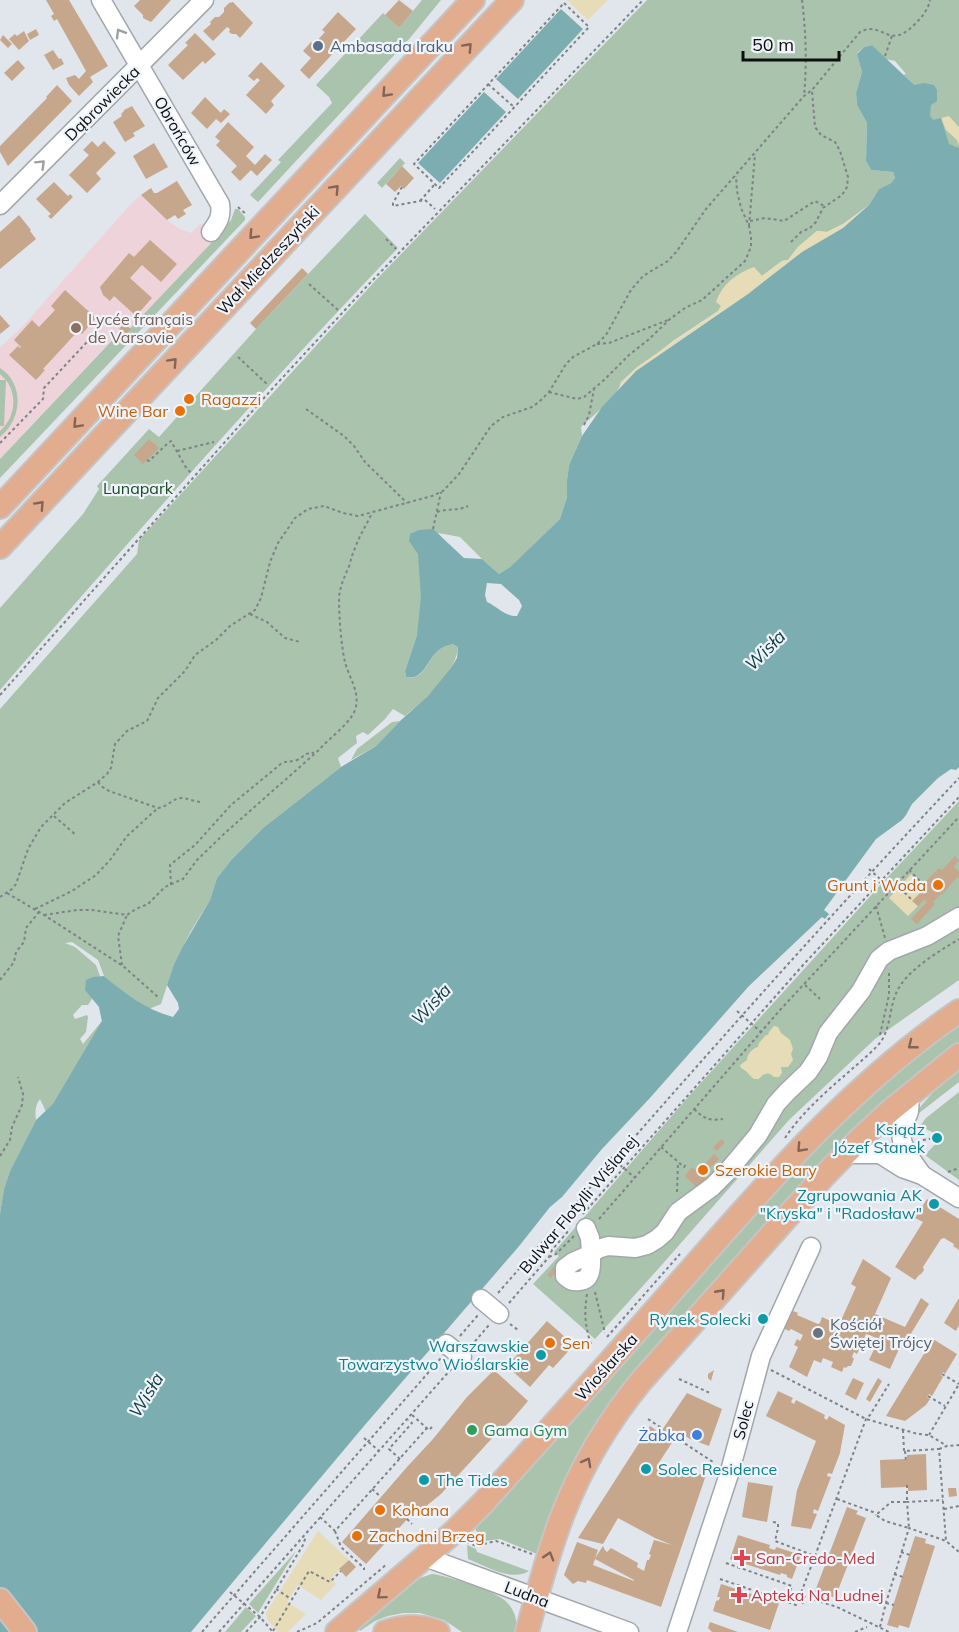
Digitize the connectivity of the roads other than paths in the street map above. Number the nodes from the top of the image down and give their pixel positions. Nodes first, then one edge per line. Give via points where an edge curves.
1 (101, 0) edge
2 (204, 0) edge
3 (473, 0) edge
4 (512, 0) edge
5 (140, 65) junction
6 (0, 205) edge
7 (211, 232) dead end
8 (0, 507) edge
9 (0, 548) edge
10 (959, 917) edge
11 (959, 1011) edge
12 (959, 1056) edge
13 (909, 1096) junction
14 (846, 1154) junction
15 (922, 1175) junction
16 (959, 1198) edge
17 (580, 1224) road end
18 (811, 1247) dead end
19 (425, 1557) junction
20 (536, 1598) junction
21 (0, 1600) edge
22 (25, 1632) edge
23 (336, 1632) edge
24 (385, 1632) edge
25 (438, 1632) edge
26 (527, 1632) edge
27 (629, 1632) edge
28 (677, 1632) edge

5 -> 1 street, Obrońców
2 - 5 street, Dąbrowiecka
3 -> 8 main road, Wał Miedzeszyński
9 -> 4 main road, Wał Miedzeszyński
6 -> 5 street, Dąbrowiecka
5 - 7 street, Obrońców via 220,204 219,222
10 - 17 street via 879,958 861,991 828,1033 808,1072 776,1104 758,1135 729,1171 678,1212 657,1239 635,1248 598,1249 591,1263 590,1238
11 -> 19 main road, Wioślarska via 903,1052 835,1113 484,1502
12 - 13 main road
13 - 14 main road
13 - 15 street via 901,1136
14 - 15 street via 880,1154
20 -> 14 main road via 574,1487 621,1408
15 - 16 street
18 - 28 street, Solec via 761,1356 730,1471
19 - 20 street, Ludna
19 -> 23 main road, Wioślarska
20 - 26 main road
20 - 27 street, Ludna
21 - 22 main road
24 - 25 main road via 423,1627

